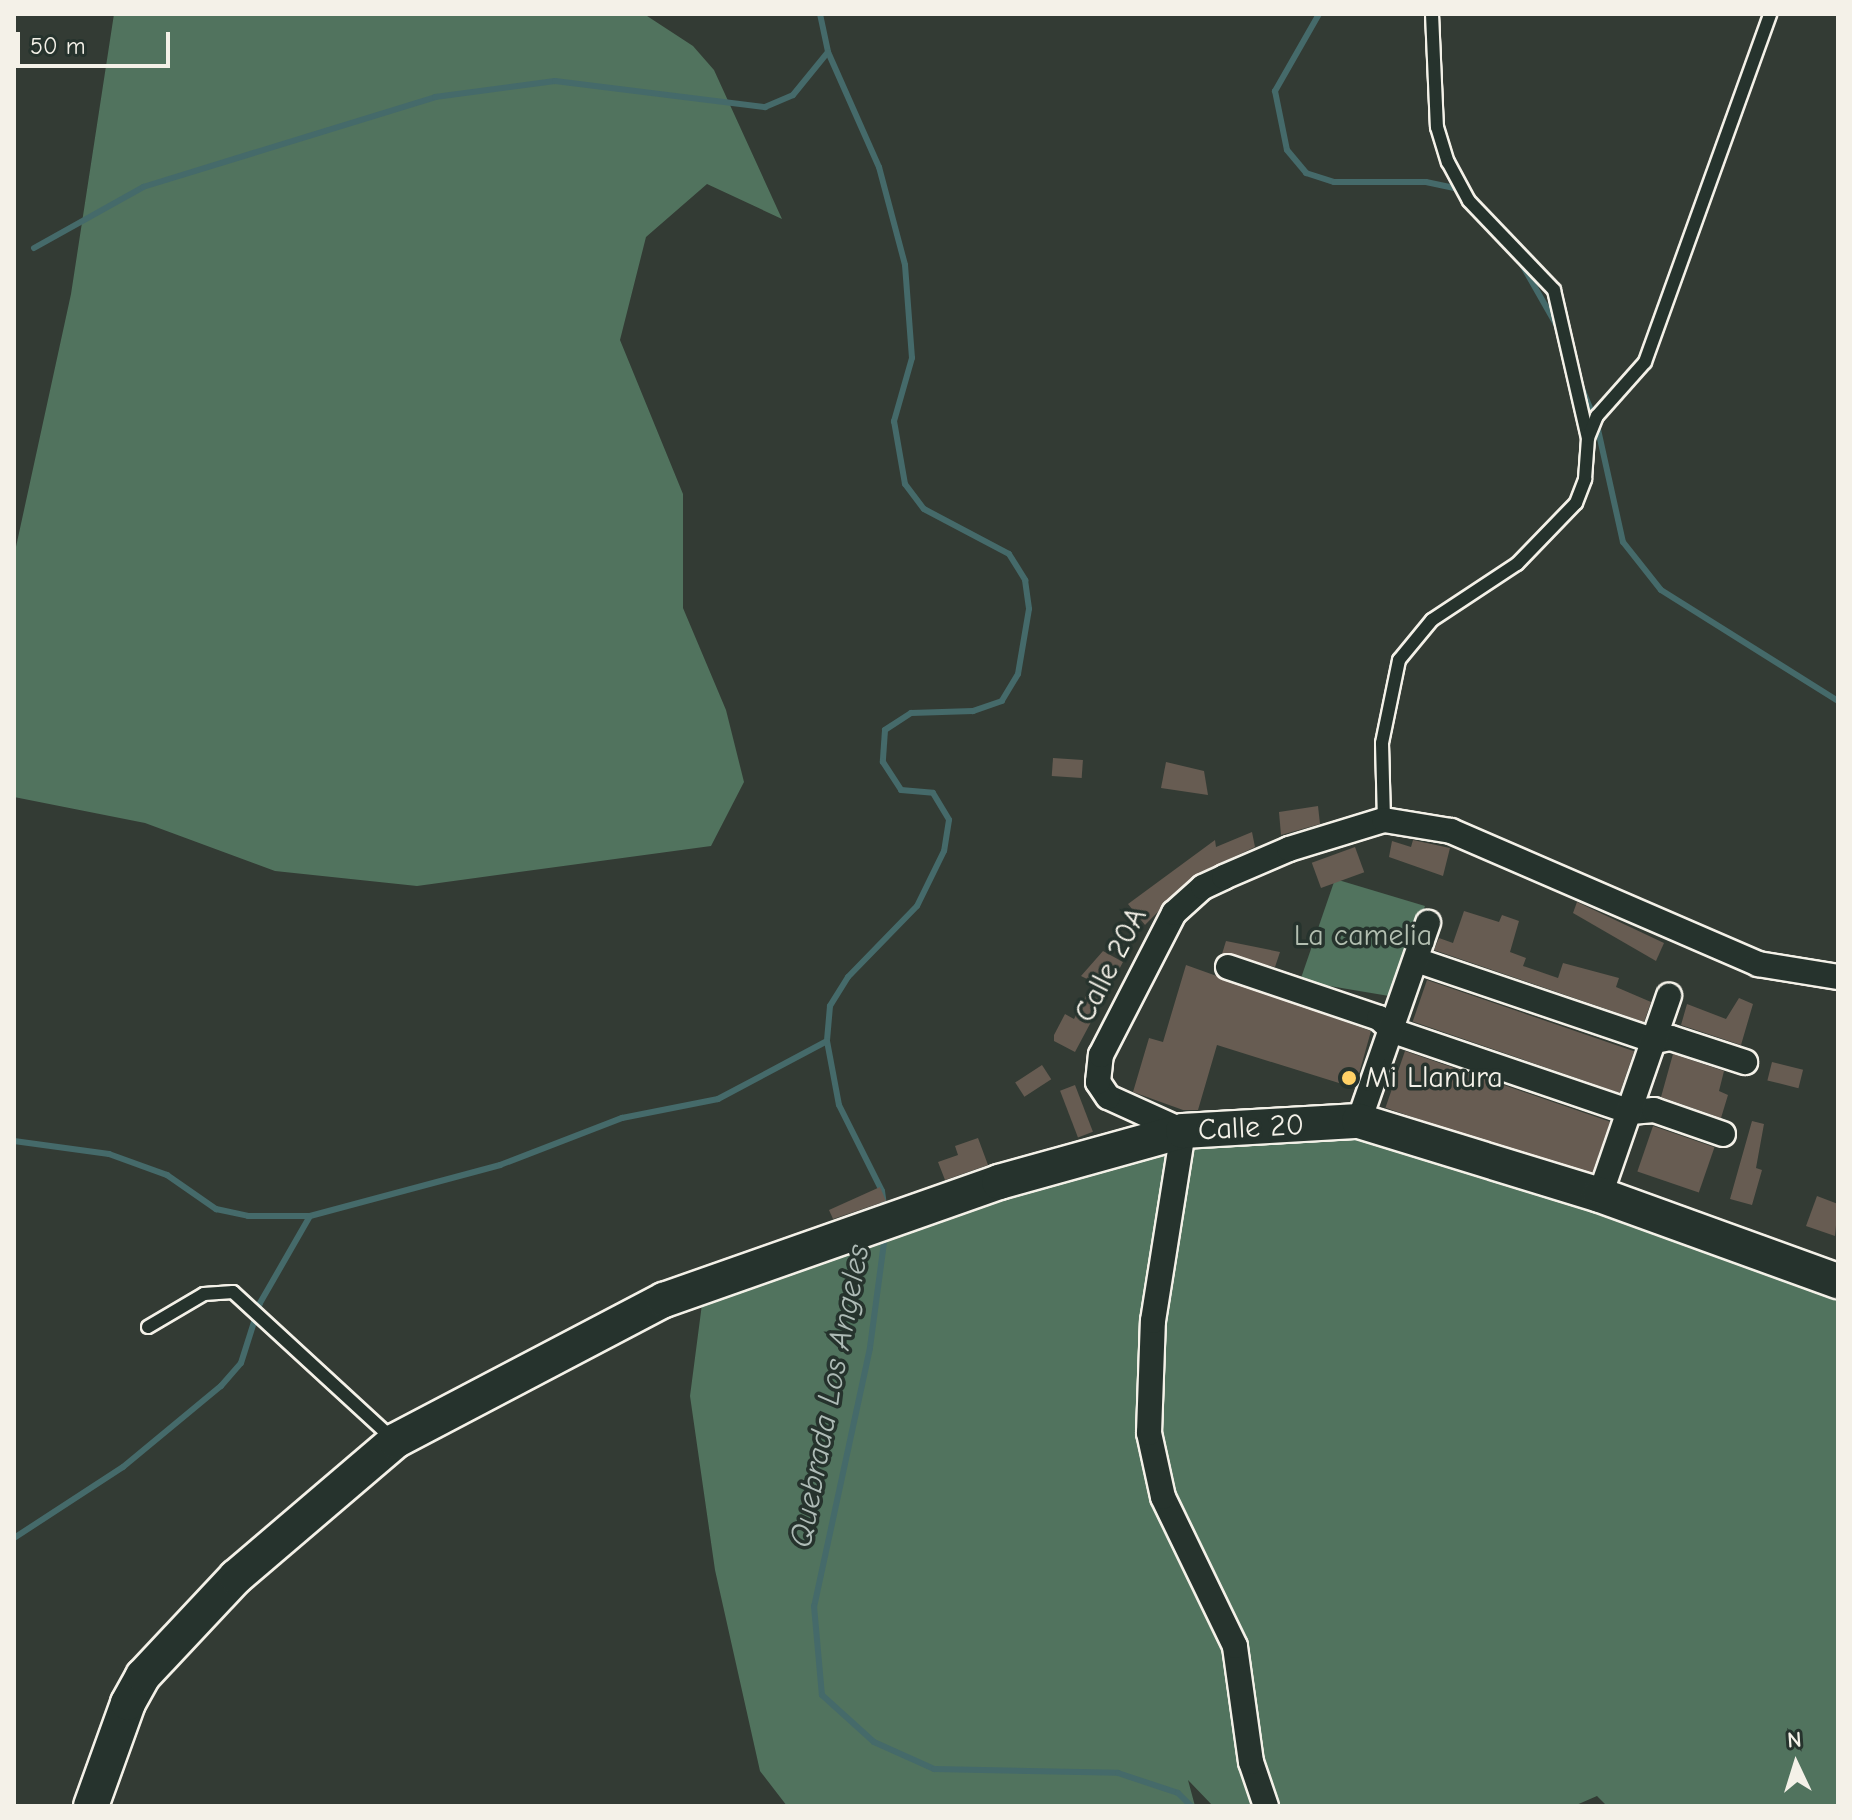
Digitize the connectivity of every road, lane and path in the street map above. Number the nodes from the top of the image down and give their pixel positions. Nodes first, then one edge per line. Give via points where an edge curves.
1 (1432, 14) edge
2 (1770, 14) edge
3 (1588, 438) junction
4 (1384, 820) junction
5 (1428, 923) dead end
6 (1416, 960) junction
7 (1228, 967) dead end
8 (1838, 977) edge
9 (1669, 996) dead end
10 (1393, 1031) junction
11 (1655, 1041) junction
12 (1745, 1062) dead end
13 (1631, 1112) junction
14 (1359, 1121) junction
15 (1183, 1131) junction
16 (1723, 1134) dead end
17 (1600, 1195) junction
18 (1838, 1281) edge
19 (148, 1327) dead end
20 (395, 1441) junction
21 (91, 1806) edge
22 (1266, 1806) edge

1 - 3 lane via 1437,127 1448,162 1469,201 1554,290
2 - 3 lane via 1645,362 1597,416
3 - 4 lane via 1585,479 1576,503 1517,564 1432,620 1399,660 1382,743
4 - 8 street via 1451,831 1758,964
4 - 15 street, Calle 20A via 1289,849 1224,877 1203,887 1174,913 1097,1068 1108,1097
5 - 6 street
6 - 10 street
6 - 11 street
7 - 10 street via 1379,1018
9 - 11 street
10 - 13 street
10 - 14 street
11 - 12 street via 1671,1038
11 - 13 street
13 - 16 street via 1654,1110
13 - 17 street
14 - 15 main road, Calle 20
14 - 17 main road, Calle 20
15 - 20 main road, Calle 20 via 999,1182 664,1300
15 - 22 street via 1153,1321 1149,1433 1163,1497 1235,1646 1251,1762
17 - 18 main road, Calle 20
19 - 20 lane via 204,1294 233,1292
20 - 21 main road, Calle 20 via 236,1577 143,1676

